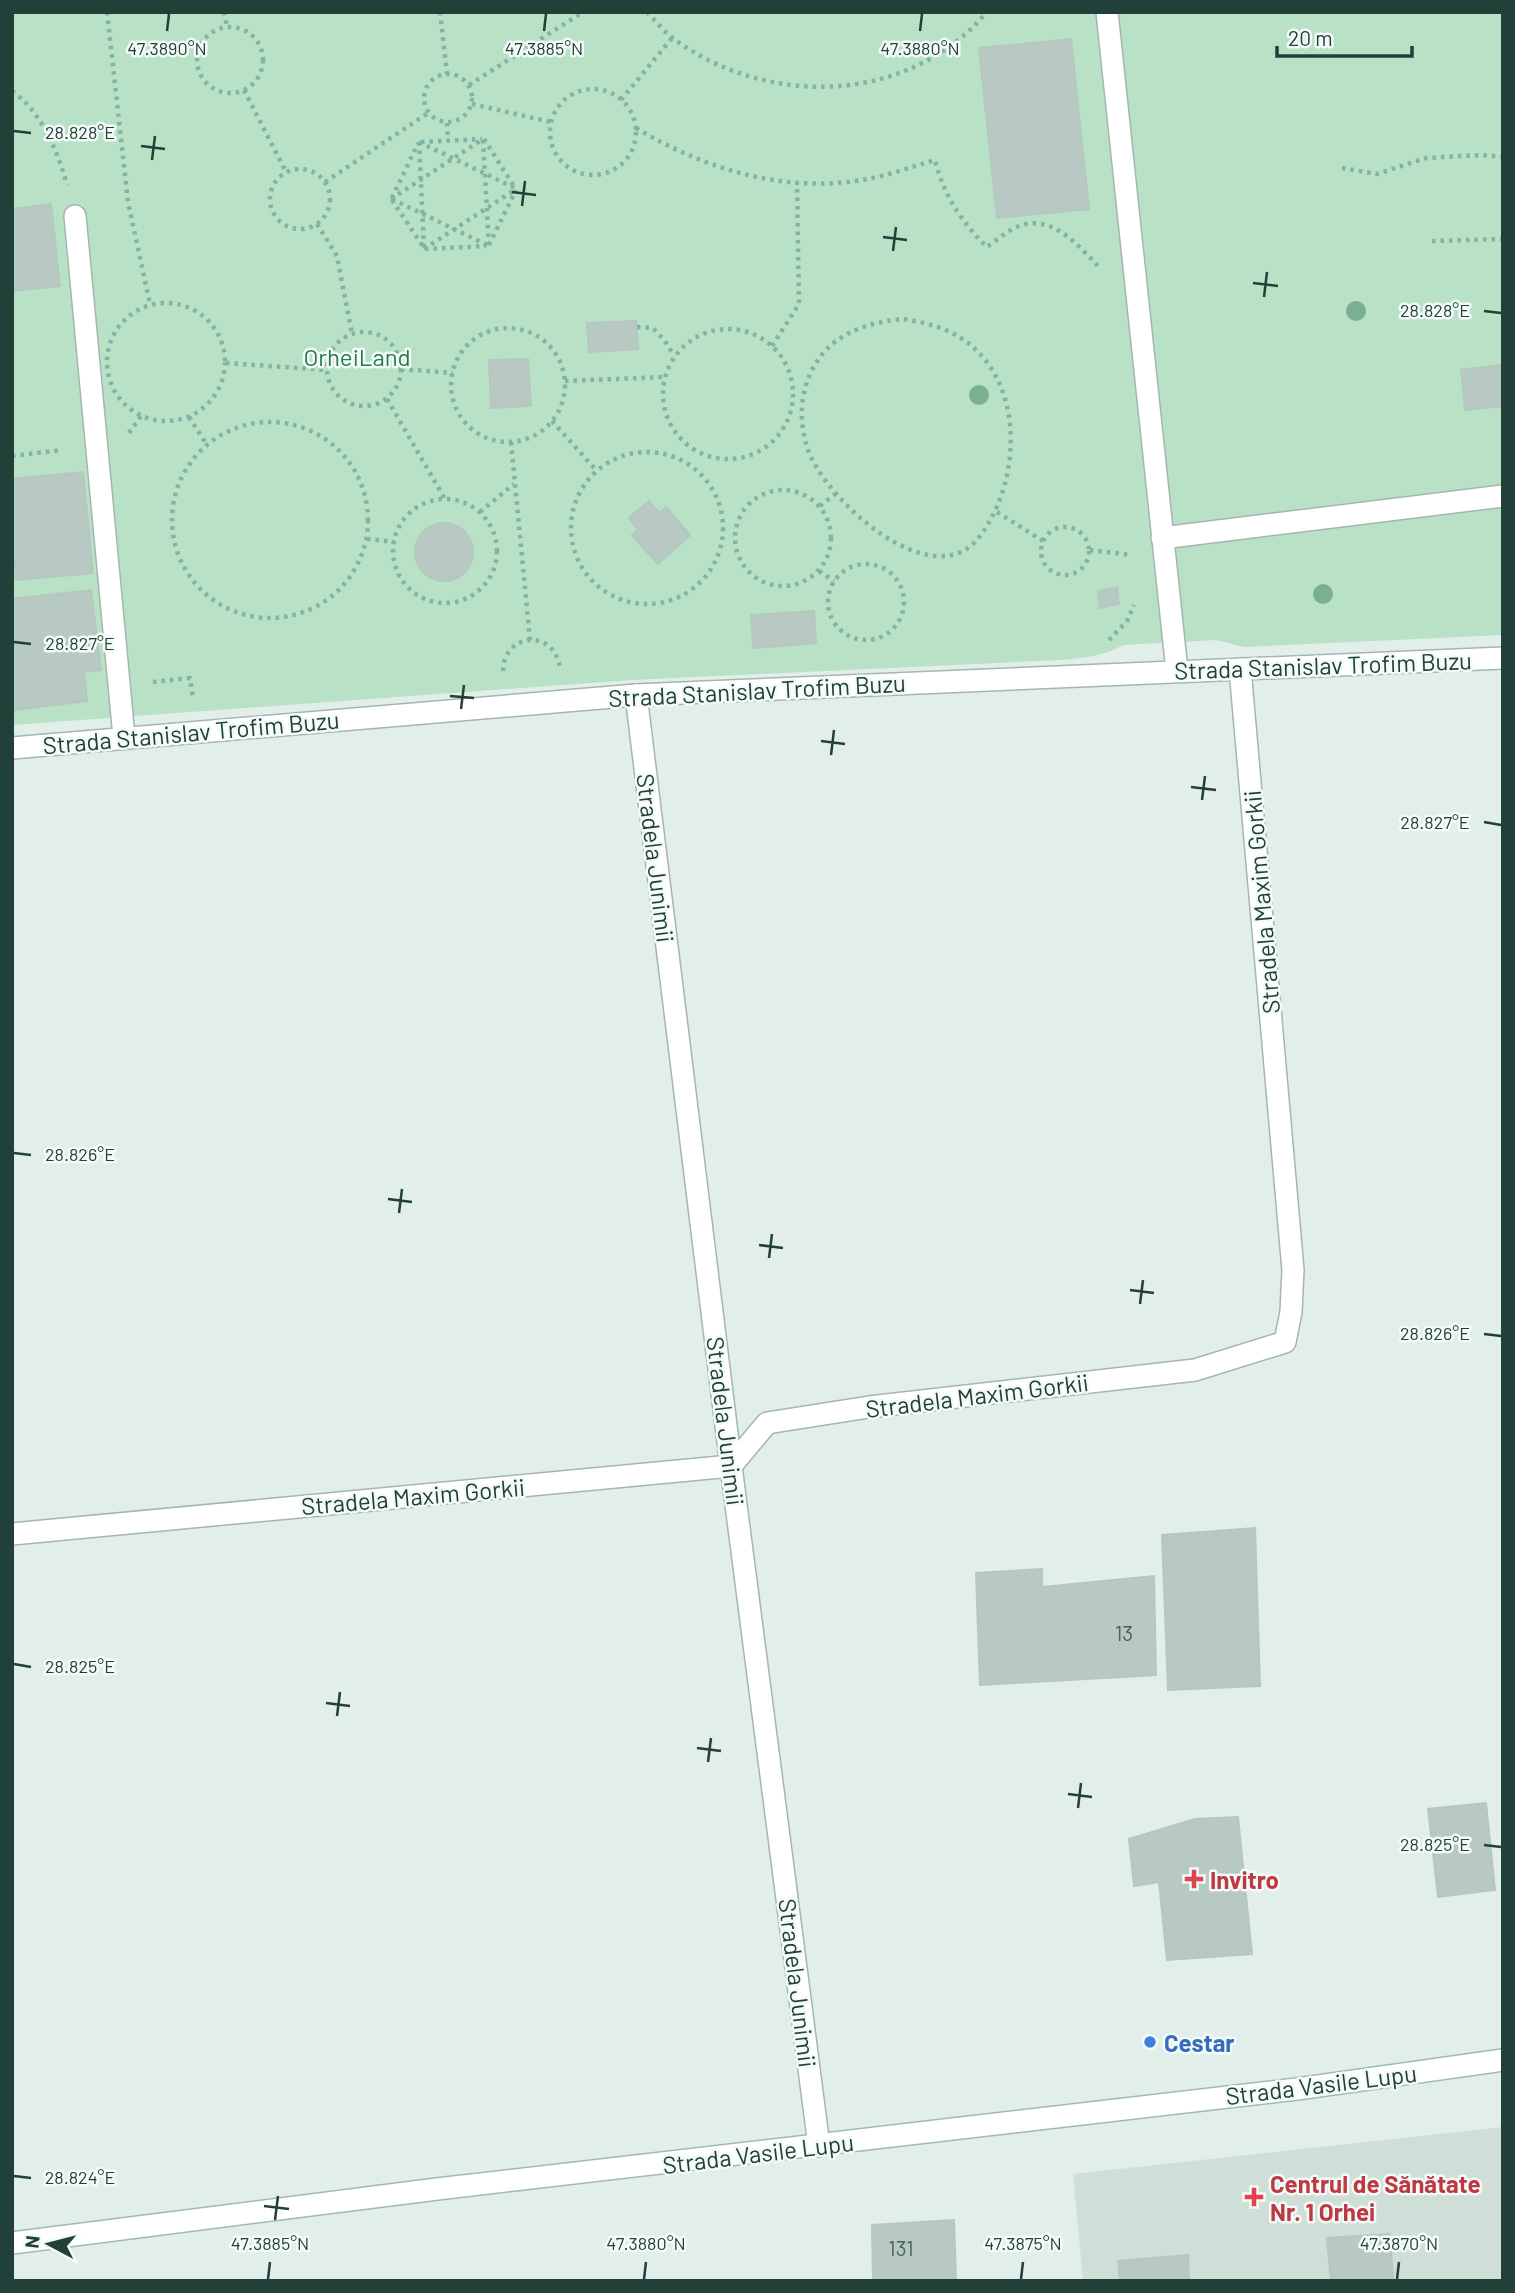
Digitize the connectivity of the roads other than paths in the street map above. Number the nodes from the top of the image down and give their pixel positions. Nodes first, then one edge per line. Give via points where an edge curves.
1 (1107, 12) edge
2 (75, 216) road end
3 (1503, 496) edge
4 (1162, 538) junction
5 (1503, 658) edge
6 (1240, 669) junction
7 (1177, 671) junction
8 (636, 695) junction
9 (124, 737) junction
10 (12, 748) edge
11 (731, 1466) junction
12 (12, 1534) edge
13 (1503, 2060) edge
14 (819, 2146) junction
15 (12, 2243) edge

1 - 4 street
2 - 9 street
3 - 4 street
4 - 7 street
5 - 6 street, Strada Stanislav Trofim Buzu
6 - 7 street, Strada Stanislav Trofim Buzu
6 - 11 street, Stradela Maxim Gorkii via 1293,1270 1286,1342 1195,1370 767,1423
7 - 8 street, Strada Stanislav Trofim Buzu
8 - 9 street, Strada Stanislav Trofim Buzu
8 - 11 street, Stradela Junimii
9 - 10 street, Strada Stanislav Trofim Buzu
11 - 12 street, Stradela Maxim Gorkii
11 - 14 street, Stradela Junimii
13 - 14 street, Strada Vasile Lupu
14 - 15 street, Strada Vasile Lupu

